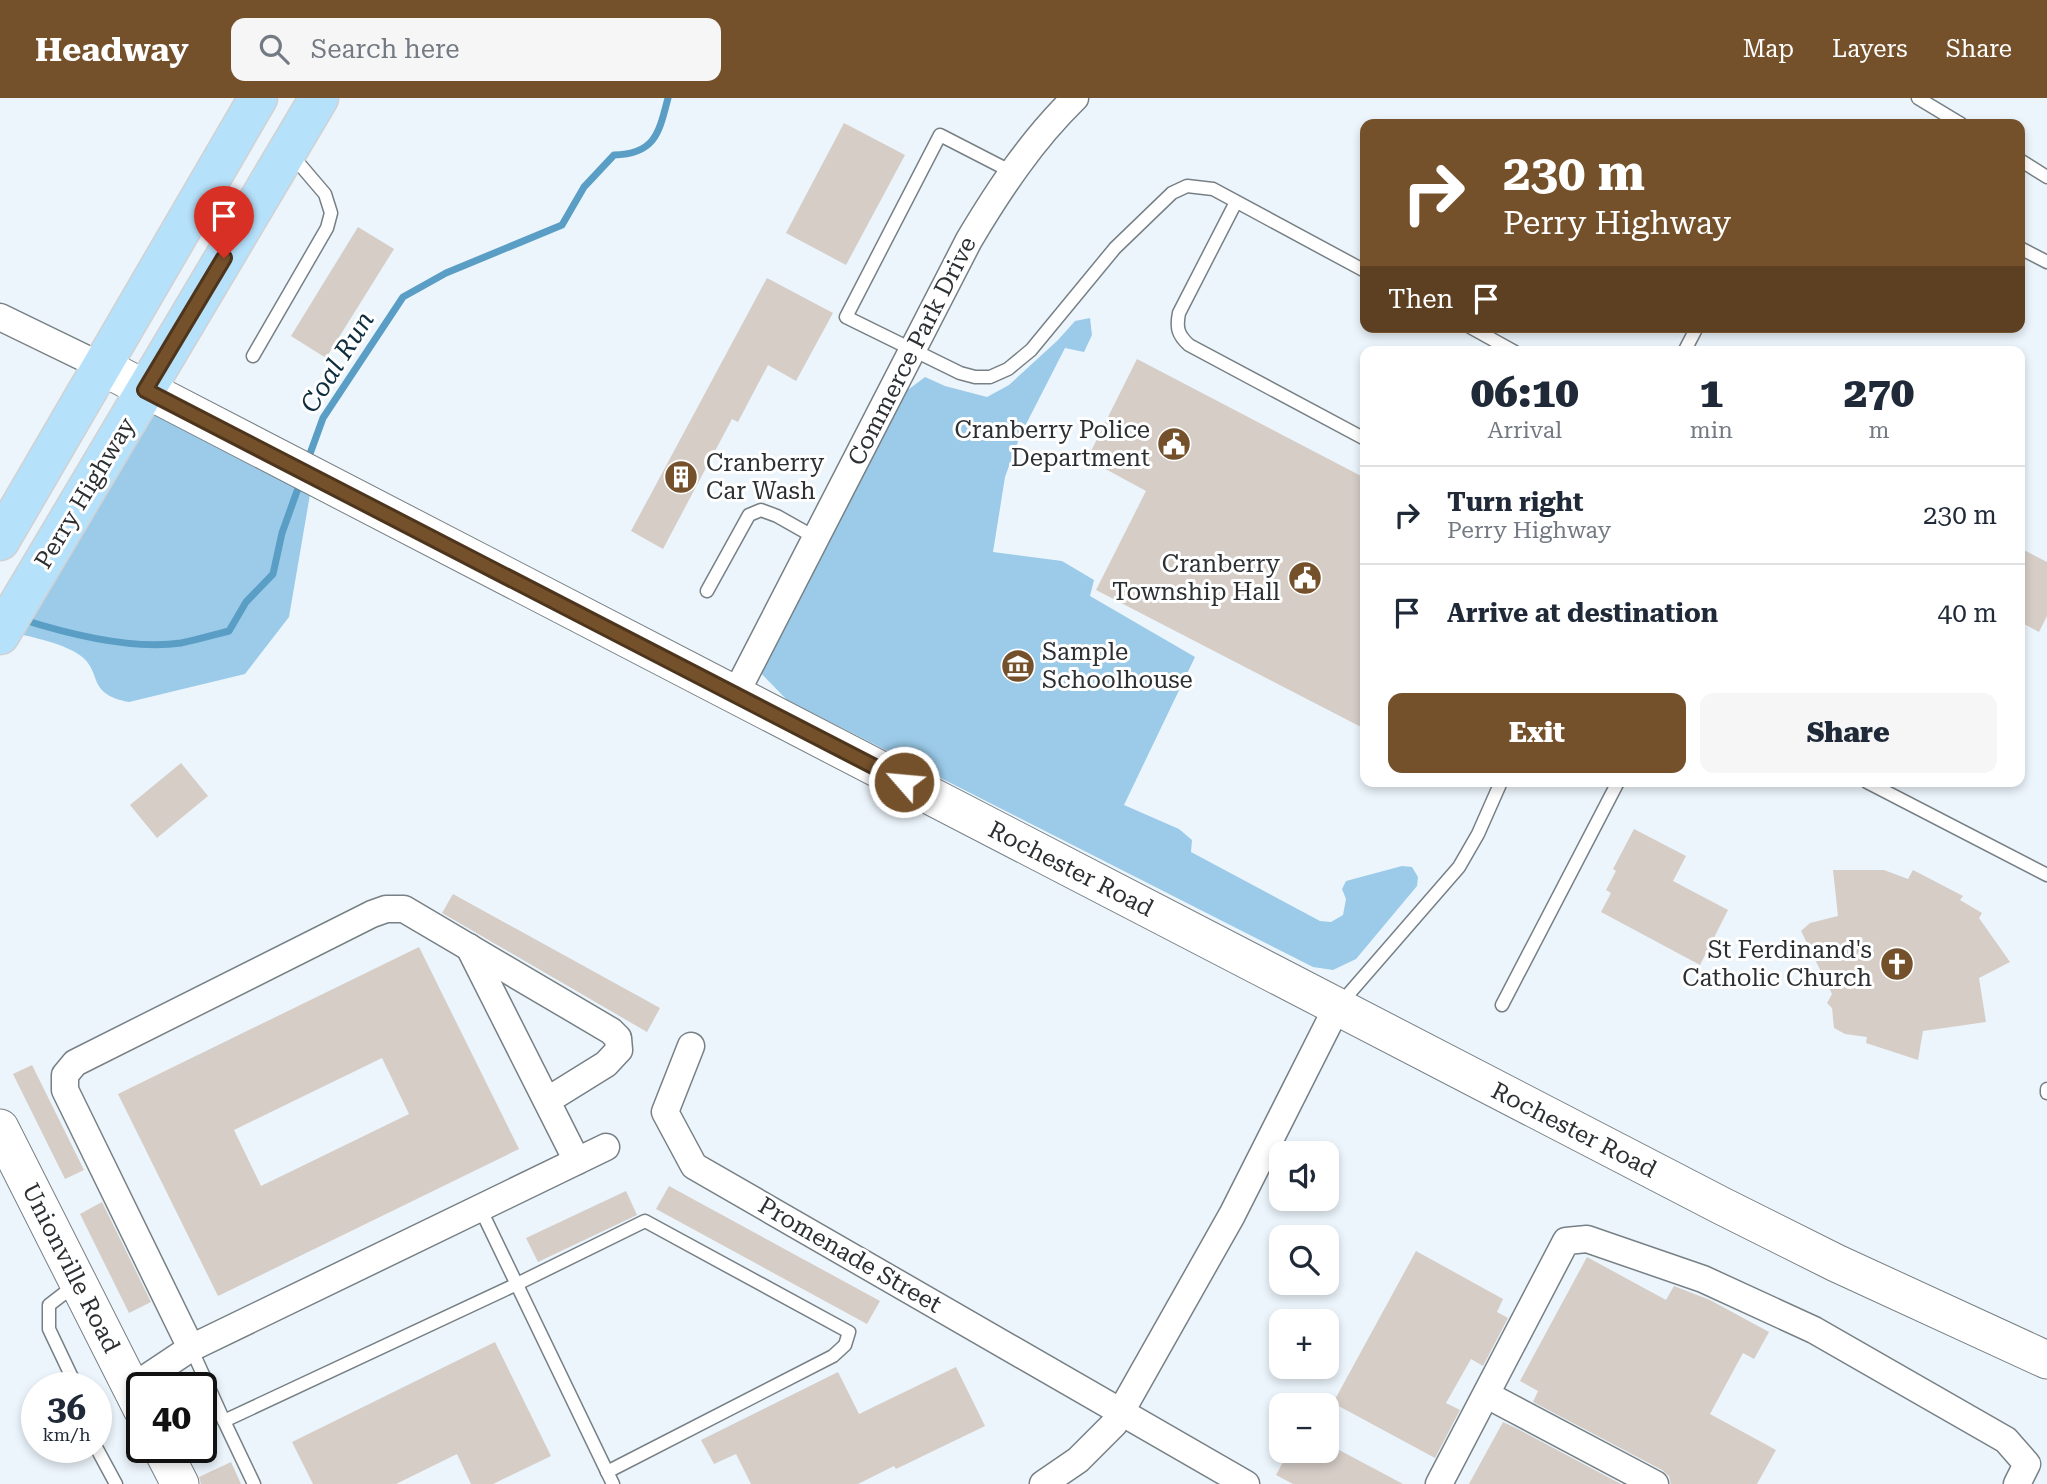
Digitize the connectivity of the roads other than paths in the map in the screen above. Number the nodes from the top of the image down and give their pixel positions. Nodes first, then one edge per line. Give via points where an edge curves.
1 (258, 98) edge
2 (319, 98) edge
3 (1075, 98) edge
4 (1918, 98) edge
5 (1953, 119) edge
6 (288, 151) junction
7 (2025, 163) edge
8 (1012, 172) junction
9 (2047, 177) edge
10 (1236, 202) junction
11 (2025, 251) edge
12 (2047, 262) edge
13 (1360, 268) edge
14 (0, 317) edge
15 (1481, 333) edge
16 (1505, 346) edge
17 (912, 349) junction
18 (253, 356) dead end
19 (101, 366) junction
20 (145, 390) junction
21 (1360, 436) edge
22 (816, 538) junction
23 (0, 541) edge
24 (708, 591) dead end
25 (7, 624) edge
26 (735, 695) junction
27 (1499, 787) edge
28 (1615, 787) edge
29 (1877, 787) edge
30 (2047, 876) edge
31 (469, 947) junction
32 (1502, 1005) dead end
33 (1337, 1007) junction
34 (691, 1045) dead end
35 (548, 1100) junction
36 (0, 1128) edge
37 (606, 1147) dead end
38 (577, 1161) junction
39 (480, 1208) junction
40 (78, 1282) junction
41 (517, 1284) junction
42 (191, 1348) junction
43 (2047, 1360) edge
44 (69, 1372) edge
45 (165, 1372) edge
46 (126, 1379) edge
47 (1487, 1395) junction
48 (1121, 1411) junction
49 (224, 1421) junction
50 (105, 1463) edge
51 (169, 1463) edge
52 (610, 1478) edge
53 (116, 1484) edge
54 (180, 1484) edge
55 (254, 1484) edge
56 (1042, 1484) edge
57 (1246, 1484) edge
58 (1439, 1484) edge
59 (1655, 1484) edge
60 (2017, 1484) edge

1 - 19 main road, Perry Highway
2 - 6 main road, Perry Highway
3 - 8 street, Commerce Park Drive
4 - 5 lane
6 - 18 lane via 326,194 331,213 327,228
6 - 20 main road, Perry Highway
7 - 9 lane
8 - 17 street, Commerce Park Drive via 969,240
8 - 17 lane via 940,135 846,317
10 - 13 lane
10 - 17 lane via 1198,186 1172,193 1115,248 1031,350 1009,369 975,377
10 - 21 lane via 1179,313 1179,336
11 - 12 lane
14 - 19 street
15 - 16 lane
17 - 22 street, Commerce Park Drive
19 - 20 street, Rochester Road
19 - 23 main road, Perry Highway
20 - 25 main road, Perry Highway
20 - 26 street, Rochester Road
22 - 24 lane via 761,510 749,515
22 - 26 street, Commerce Park Drive
26 - 33 street, Rochester Road
27 - 33 lane via 1459,867
28 - 32 lane
29 - 30 lane
31 - 35 street
31 - 35 street via 618,1038 619,1050 606,1064
31 - 42 street via 404,909 379,911 75,1063 65,1075 65,1090
33 - 43 street, Rochester Road via 1824,1257
33 - 48 street via 1232,1215
34 - 48 street, Promenade Street via 665,1112 694,1166
35 - 38 street
36 - 40 street, Unionville Road
37 - 38 street
38 - 39 street
39 - 41 lane
39 - 42 street
40 - 44 lane via 49,1306 49,1329
40 - 46 street, Unionville Road
41 - 49 lane
41 - 52 lane
41 - 52 lane via 645,1221 849,1332 845,1345 833,1356
42 - 45 street
42 - 49 lane
47 - 58 street
47 - 59 street
47 - 60 street via 1566,1241 1587,1239 1703,1279 1814,1330 2006,1440 2026,1464
48 - 56 street via 1078,1460
48 - 57 street, Promenade Street
49 - 55 lane
50 - 53 lane
51 - 54 street

